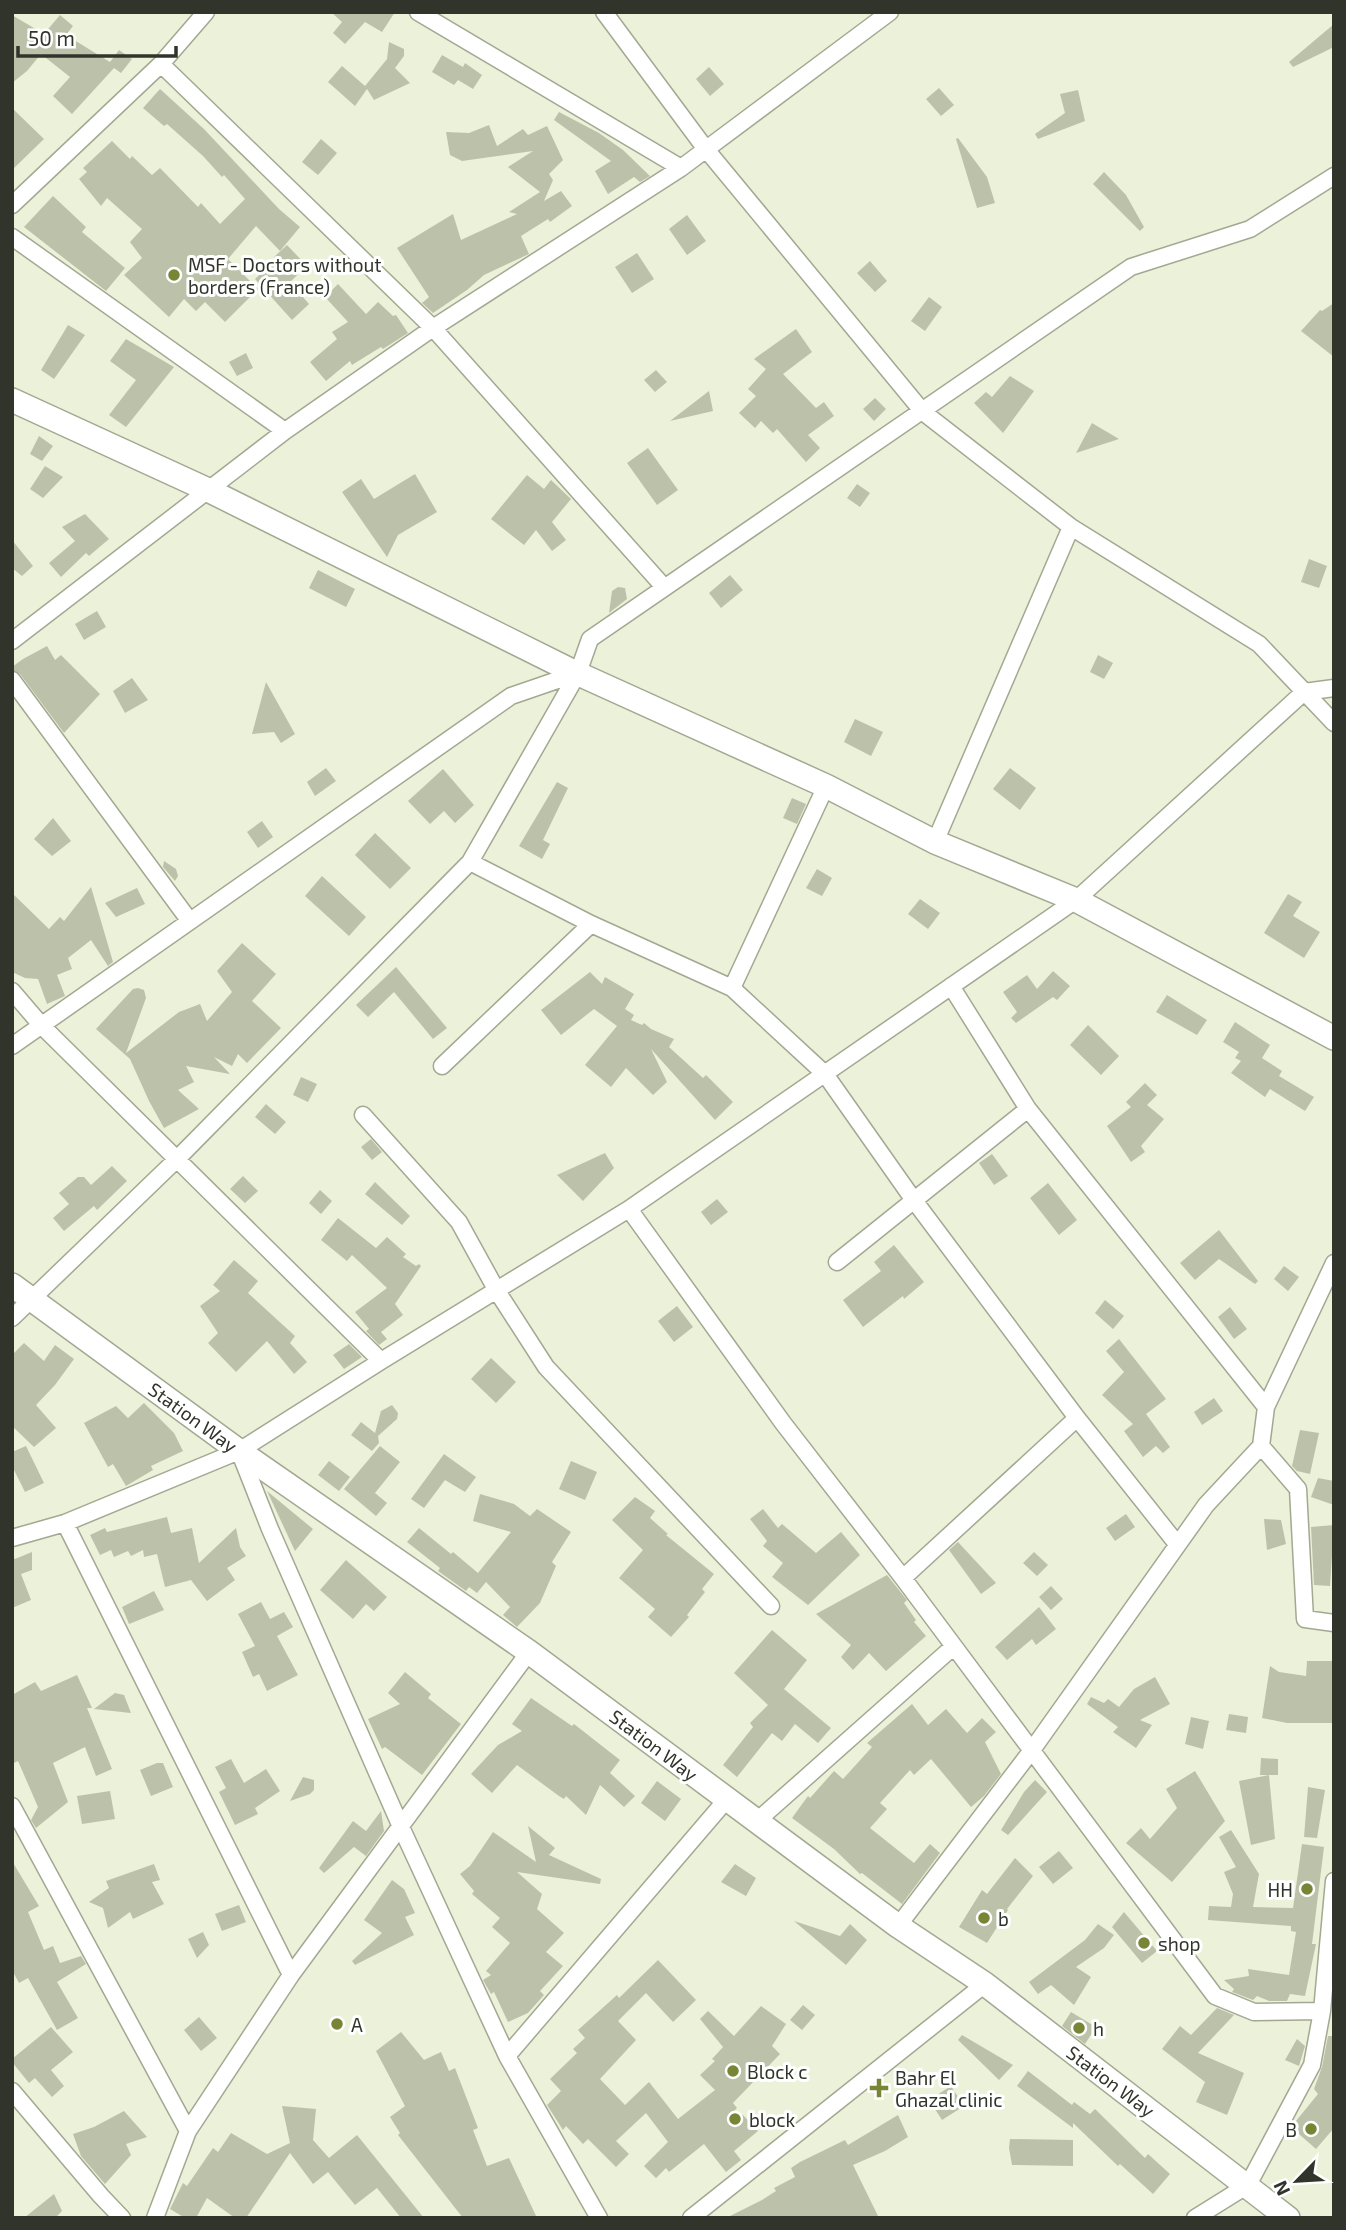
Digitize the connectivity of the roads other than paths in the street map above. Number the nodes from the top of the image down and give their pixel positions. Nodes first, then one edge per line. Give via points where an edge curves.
1 (206, 12) edge
2 (418, 12) edge
3 (604, 12) edge
4 (890, 12) edge
5 (161, 64) junction
6 (705, 148) junction
7 (681, 168) junction
8 (1334, 176) edge
9 (14, 200) edge
10 (12, 237) edge
11 (433, 328) junction
12 (12, 400) edge
13 (923, 412) junction
14 (285, 431) junction
15 (206, 489) junction
16 (1071, 527) junction
17 (664, 587) junction
18 (12, 641) edge
19 (578, 673) junction
20 (12, 680) edge
21 (1334, 688) edge
22 (1304, 692) junction
23 (1334, 723) edge
24 (826, 786) junction
25 (935, 842) junction
26 (470, 862) junction
27 (1076, 900) junction
28 (189, 920) junction
29 (591, 924) junction
30 (951, 986) junction
31 (732, 988) junction
32 (12, 991) edge
33 (42, 1026) junction
34 (1334, 1038) edge
35 (12, 1046) edge
36 (442, 1066) dead end
37 (825, 1074) junction
38 (1028, 1109) junction
39 (363, 1115) dead end
40 (177, 1158) junction
41 (913, 1199) junction
42 (629, 1209) junction
43 (837, 1262) dead end
44 (1334, 1264) edge
45 (12, 1285) edge
46 (497, 1291) junction
47 (33, 1300) junction
48 (12, 1318) edge
49 (381, 1360) junction
50 (1266, 1407) junction
51 (1077, 1418) junction
52 (1261, 1446) junction
53 (239, 1451) junction
54 (65, 1523) junction
55 (12, 1538) edge
56 (1177, 1544) junction
57 (903, 1578) junction
58 (771, 1606) dead end
59 (1334, 1623) edge
60 (953, 1647) junction
61 (529, 1652) junction
62 (1032, 1750) junction
63 (727, 1799) junction
64 (12, 1807) edge
65 (757, 1821) junction
66 (401, 1827) junction
67 (1334, 1881) edge
68 (898, 1926) junction
69 (291, 1975) junction
70 (985, 1984) junction
71 (1322, 2011) junction
72 (507, 2056) junction
73 (12, 2091) edge
74 (188, 2131) junction
75 (1248, 2185) junction
76 (122, 2218) edge
77 (155, 2218) edge
78 (599, 2218) edge
79 (691, 2218) edge
80 (1195, 2218) edge
81 (1288, 2218) edge

1 - 5 street
2 - 7 street
3 - 6 street
4 - 6 street
5 - 9 street
5 - 11 street
6 - 7 street
6 - 13 street
7 - 11 street
8 - 13 street via 1250,229 1131,267
10 - 14 street
11 - 14 street
11 - 17 street
12 - 15 main road
13 - 16 street
13 - 17 street
14 - 15 street
15 - 18 street
15 - 19 main road
16 - 22 street via 1259,644
16 - 25 street
17 - 19 street via 590,639
19 - 24 main road
19 - 26 street
19 - 28 street via 511,696
20 - 28 street
21 - 22 street
22 - 23 street
22 - 27 street
24 - 25 main road
24 - 31 street
25 - 27 main road
26 - 29 street
26 - 40 street
27 - 30 street
27 - 34 main road
28 - 33 street
29 - 31 street
29 - 36 street
30 - 37 street
30 - 38 street
31 - 37 street
32 - 33 street
33 - 35 street
33 - 40 street
37 - 41 street
37 - 42 street
38 - 41 street
38 - 50 street
39 - 46 street via 460,1222
40 - 47 street
40 - 49 street
41 - 43 street
41 - 51 street
42 - 46 street
42 - 57 street via 783,1423
44 - 50 street
45 - 47 main road, Station Way
46 - 49 street
46 - 58 street via 546,1367
47 - 48 street
47 - 53 main road, Station Way
49 - 53 street
50 - 52 street
51 - 56 street
51 - 57 street
52 - 56 street
52 - 59 street via 1298,1489 1306,1619
53 - 54 street
53 - 61 main road, Station Way
53 - 66 street
54 - 55 street
54 - 69 street
56 - 62 street
57 - 60 street
60 - 62 street
60 - 65 street
61 - 63 main road, Station Way
61 - 66 street
62 - 68 street
62 - 71 street via 1215,1996 1254,2012
63 - 65 main road, Station Way
63 - 72 street
64 - 74 street
65 - 68 main road, Station Way
66 - 69 street
66 - 72 street
67 - 71 street
68 - 70 main road, Station Way
69 - 74 street
70 - 75 main road, Station Way
70 - 79 street
71 - 75 street via 1312,2065
72 - 78 street
73 - 76 street
74 - 77 street
75 - 80 street
75 - 81 main road, Station Way

